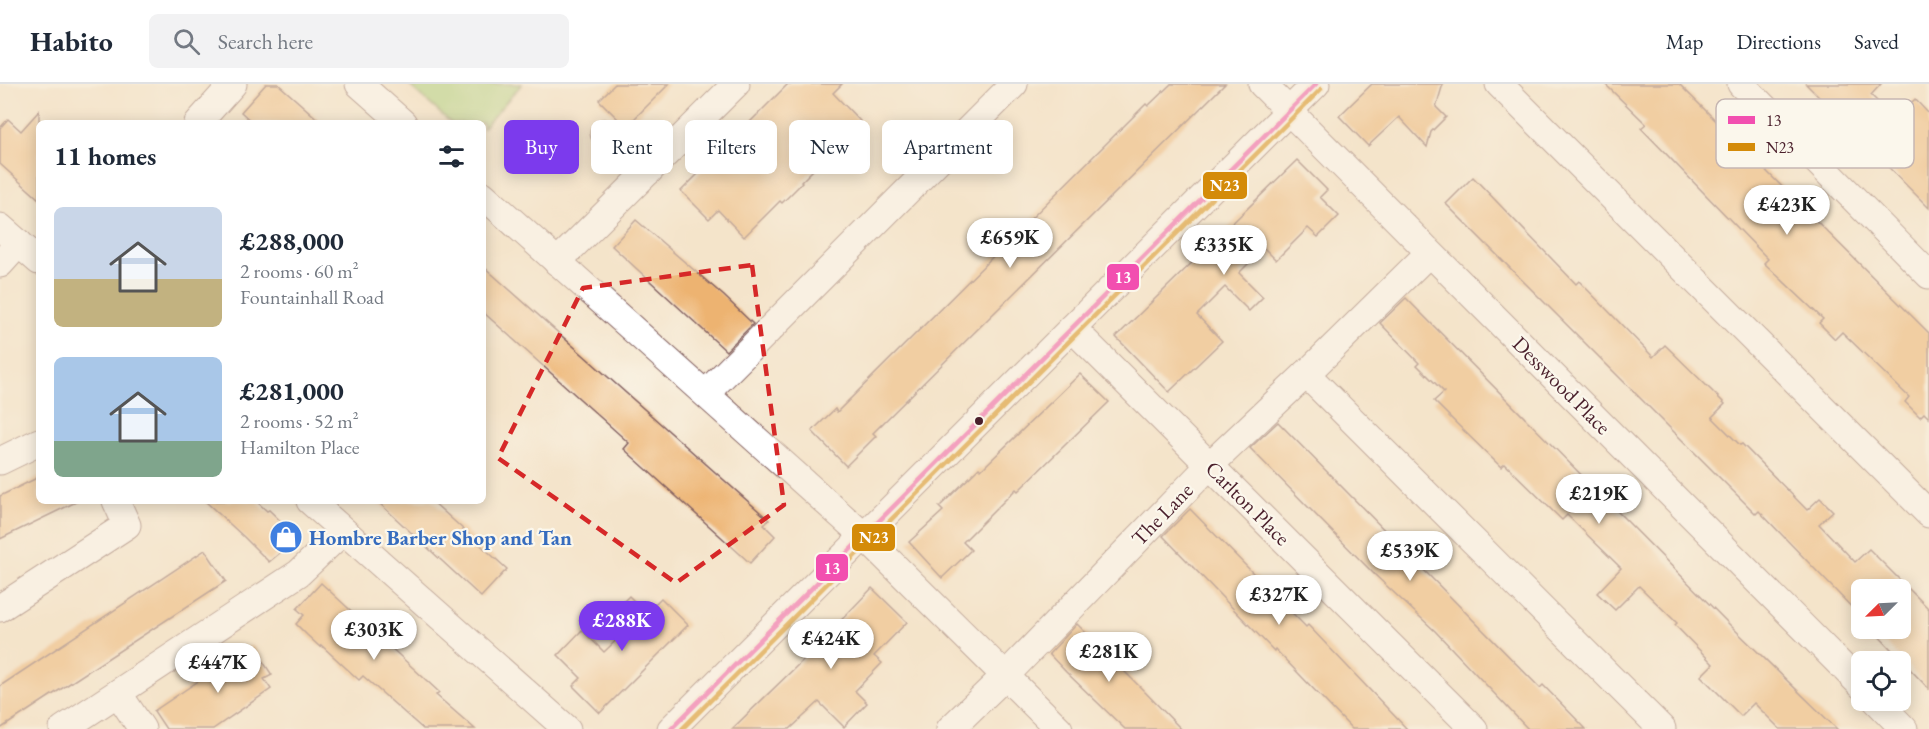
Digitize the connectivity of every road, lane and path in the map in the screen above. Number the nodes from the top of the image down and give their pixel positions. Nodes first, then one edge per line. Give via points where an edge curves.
1 (233, 84) edge
2 (359, 84) edge
3 (736, 84) edge
4 (1014, 84) edge
5 (1262, 84) edge
6 (1316, 84) edge
7 (1499, 84) edge
8 (1740, 84) edge
9 (1755, 99) edge
10 (1289, 111) junction
11 (201, 120) edge
12 (400, 120) edge
13 (673, 147) edge
14 (1823, 168) edge
15 (646, 174) edge
16 (486, 198) edge
17 (9, 235) edge
18 (1429, 252) junction
19 (36, 258) edge
20 (557, 262) junction
21 (0, 264) edge
22 (1929, 275) edge
23 (1072, 328) junction
24 (1306, 374) junction
25 (706, 393) junction
26 (36, 443) edge
27 (0, 461) edge
28 (1210, 465) junction
29 (117, 504) edge
30 (313, 504) edge
31 (1929, 513) edge
32 (343, 531) junction
33 (864, 536) junction
34 (0, 608) edge
35 (1851, 675) edge
36 (1005, 676) junction
37 (118, 693) junction
38 (1887, 711) edge
39 (63, 729) edge
40 (142, 729) edge
41 (567, 729) edge
42 (671, 729) edge
43 (950, 729) edge
44 (1059, 729) edge
45 (1474, 729) edge
46 (1662, 729) edge
47 (1904, 729) edge

1 - 11 street
2 - 12 street
3 - 13 street
4 - 25 street
5 - 10 street, Desswood Place
6 - 10 street
7 - 31 street
8 - 9 street
10 - 18 street, Desswood Place
10 - 23 street
14 - 22 street
15 - 20 street
16 - 20 street
17 - 19 street
17 - 21 street
18 - 24 street, The Lane
18 - 35 street, Desswood Place
20 - 25 street
23 - 28 street, Carlton Place
23 - 33 street
24 - 28 street, The Lane
24 - 46 street
25 - 33 street
26 - 27 street
28 - 36 street, The Lane
28 - 45 street, Carlton Place
29 - 34 street via 127,525
30 - 32 street
32 - 37 street via 299,573
32 - 41 street
33 - 36 street
33 - 42 street
36 - 43 street, The Lane
36 - 44 street
37 - 39 street
37 - 40 street
38 - 47 street

